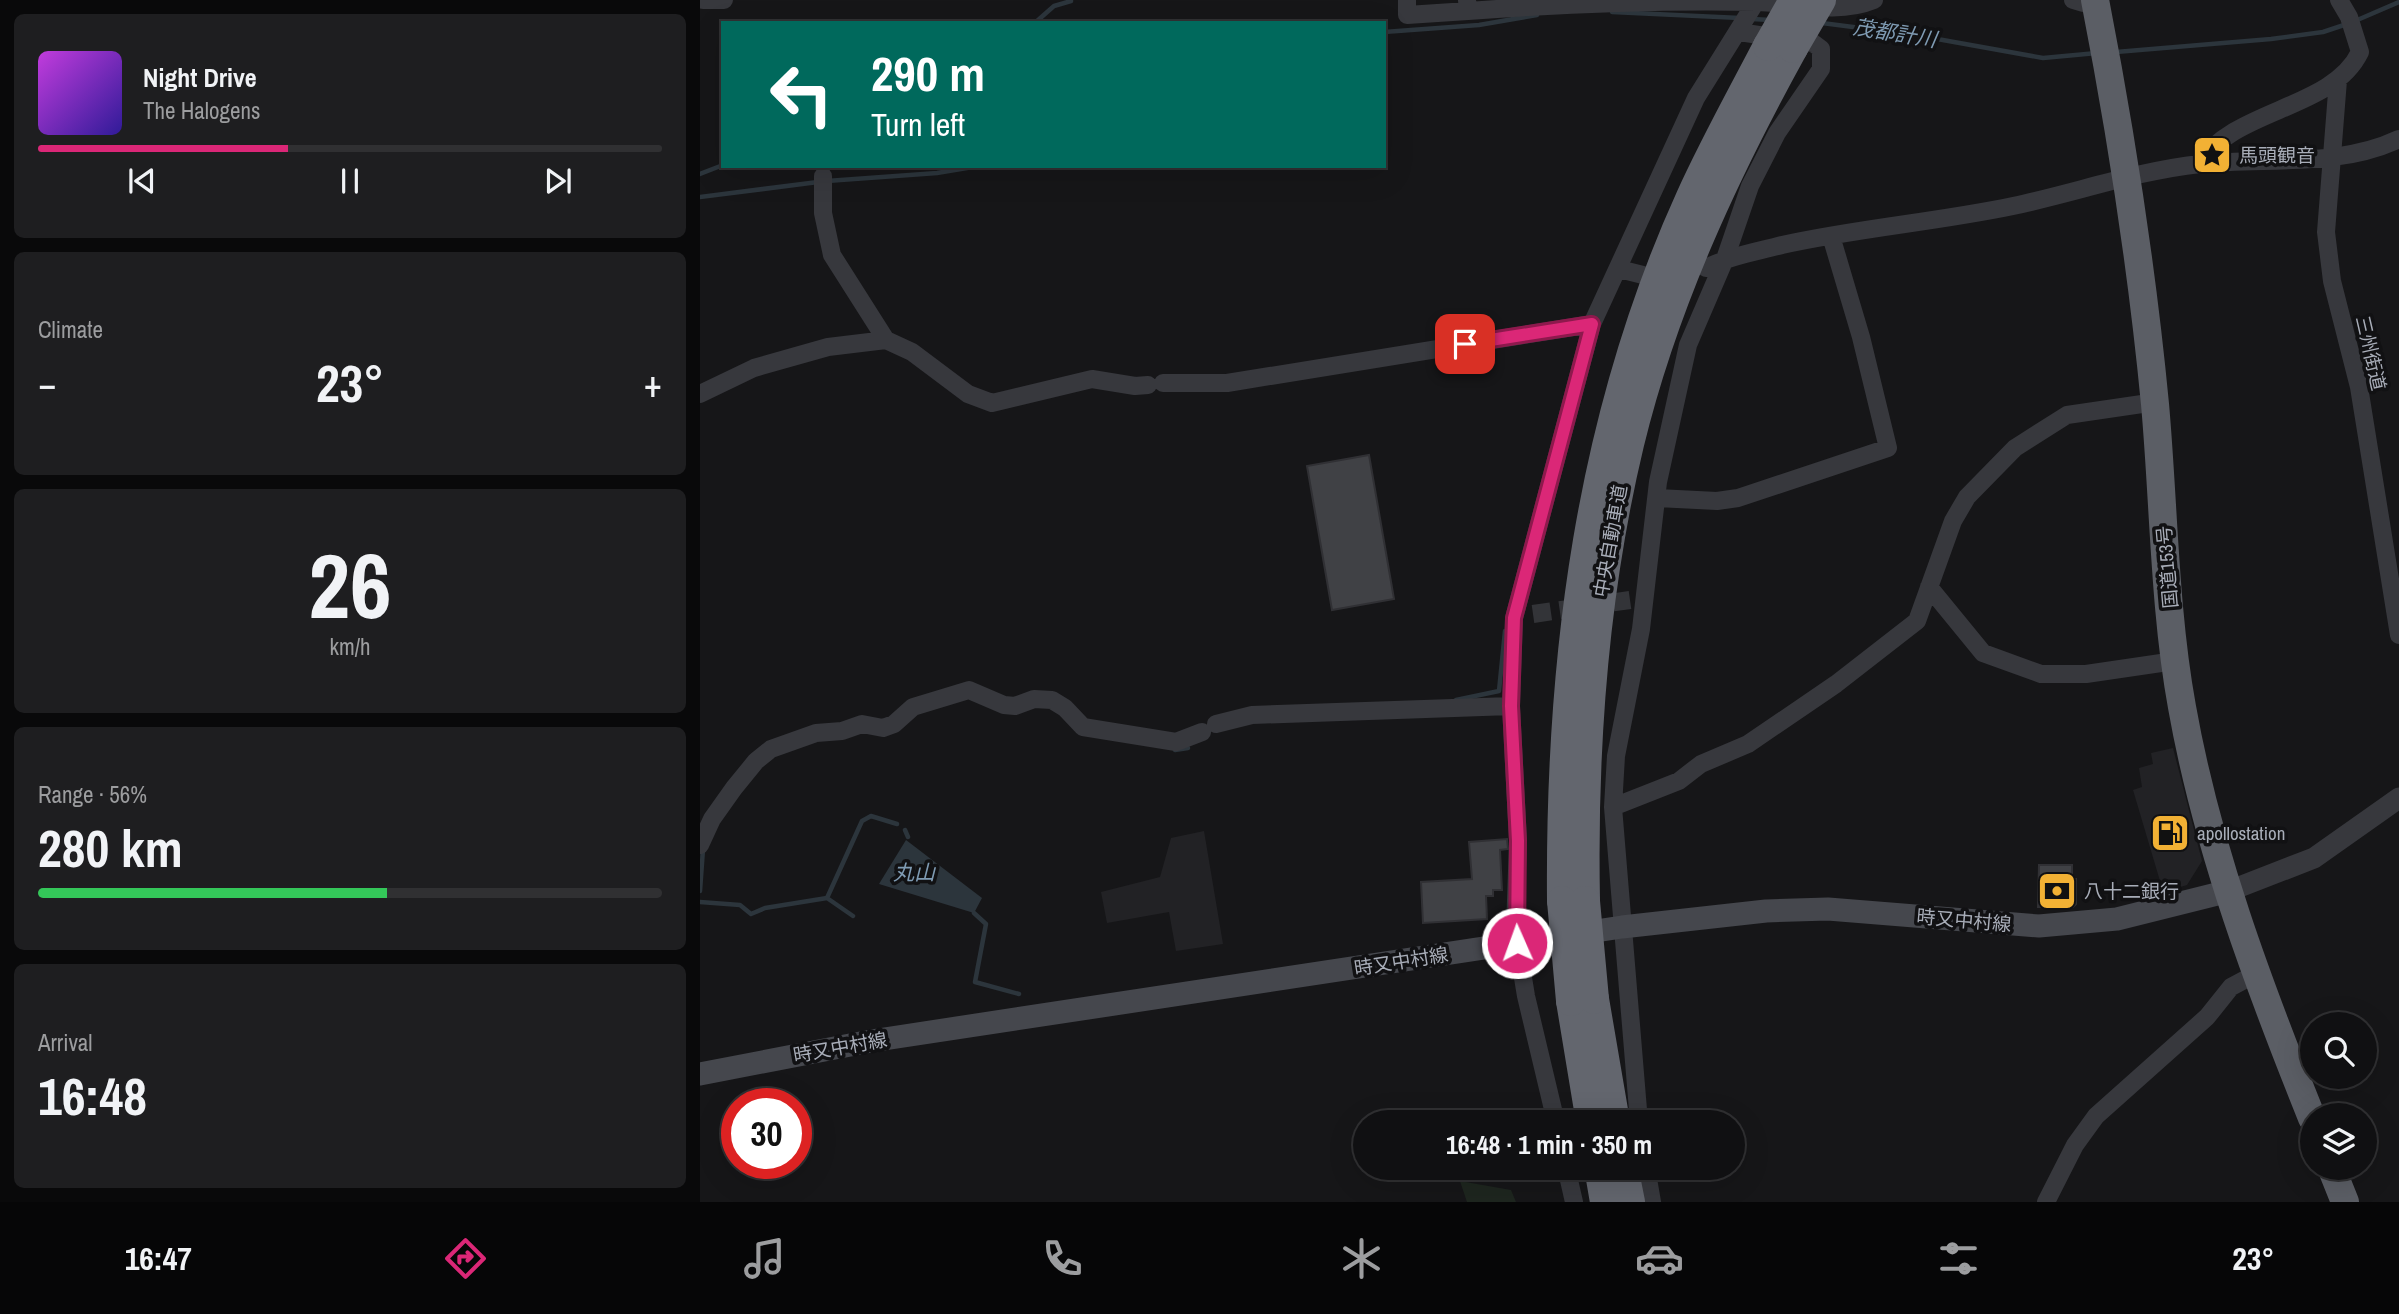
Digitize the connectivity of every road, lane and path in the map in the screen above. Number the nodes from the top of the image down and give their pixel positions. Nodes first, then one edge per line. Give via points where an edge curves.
1 (703, 0) edge
2 (724, 0) edge
3 (1407, 0) edge
4 (1794, 0) edge
5 (1821, 0) edge
6 (1874, 0) edge
7 (2339, 0) edge
8 (2084, 1) edge
9 (1526, 3) edge
10 (1582, 3) edge
11 (1467, 6) edge
12 (1748, 15) edge
13 (1781, 47) junction
14 (2338, 80) junction
15 (2399, 139) edge
16 (2332, 158) junction
17 (2199, 164) junction
18 (2125, 177) junction
19 (823, 183) dead end
20 (1831, 236) junction
21 (1726, 259) junction
22 (1706, 268) dead end
23 (1619, 269) junction
24 (1643, 275) dead end
25 (1592, 324) junction
26 (886, 340) junction
27 (700, 394) edge
28 (2142, 404) dead end
29 (1657, 498) junction
30 (1928, 587) junction
31 (1534, 614) tunnel mouth
32 (1514, 618) junction
33 (2399, 635) edge
34 (2161, 663) dead end
35 (1511, 706) junction
36 (2399, 798) edge
37 (1613, 807) junction
38 (700, 845) edge
39 (2229, 891) junction
40 (1622, 927) junction
41 (1517, 943) junction
42 (2246, 979) dead end
43 (1582, 1000) junction
44 (700, 1074) edge
45 (2307, 1103) edge
46 (1553, 1110) edge
47 (1590, 1110) edge
48 (1612, 1110) edge
49 (1638, 1110) edge
50 (1569, 1180) edge
51 (1601, 1180) edge
52 (1626, 1180) edge
53 (1648, 1180) edge
54 (2336, 1180) edge
55 (1574, 1202) edge
56 (1605, 1202) edge
57 (1630, 1202) edge
58 (1652, 1202) edge
59 (2046, 1202) edge
60 (2345, 1202) edge

1 - 2 street
3 - 11 street via 1408,15
4 - 13 highway, 中央自動車道, bridge
5 - 13 highway, 中央自動車道, bridge
6 - 12 street
7 - 14 street via 2360,52
8 - 18 highway, 国道153号 via 2105,52
9 - 10 street
9 - 11 street
10 - 12 street
12 - 21 street via 1821,49 1821,69 1788,114 1760,165 1735,222
12 - 23 street via 1696,98
13 - 43 highway, 中央自動車道, bridge via 1690,198 1644,320 1609,437 1576,614 1563,762
14 - 16 street, 三州街道
14 - 17 street via 2236,131
15 - 16 street via 2376,150
16 - 17 street
16 - 33 street, 三州街道 via 2326,232 2332,281 2359,387
17 - 18 street
18 - 20 street via 2012,206
18 - 39 highway, 国道153号 via 2154,403 2175,661 2192,757
19 - 26 street via 832,255
20 - 21 street
20 - 29 street via 1888,448 1738,498
21 - 22 street
21 - 29 street via 1688,345
23 - 24 street
23 - 25 street
25 - 26 street via 1227,383 1135,386 1092,379 992,403 968,394 912,352
25 - 32 street
26 - 27 street via 828,347 754,368
28 - 30 street via 2067,415 2015,448 1966,497
29 - 37 street via 1637,599
30 - 34 street via 1983,653 2041,674 2086,674
30 - 37 street via 1917,621 1836,684 1748,744 1701,764 1679,781
31 - 32 street
32 - 35 street
35 - 38 street via 1252,715 1176,743 1083,727 1052,700 1004,705 969,691 914,707 883,728 862,724 816,733 771,749 734,788
35 - 41 street via 1518,841
36 - 39 street via 2314,858
37 - 40 street
39 - 40 main road, 時又中村線 via 2117,919 2039,926 1828,909
39 - 45 highway, 国道153号
40 - 41 main road, 時又中村線
40 - 49 street
41 - 44 main road, 時又中村線 via 870,1041
41 - 46 street
42 - 59 street via 2231,987 2207,1017 2096,1116 2075,1145
43 - 47 highway, 中央自動車道
43 - 48 highway, 中央自動車道
50 - 55 street
51 - 56 highway
52 - 57 highway
53 - 58 street
54 - 60 highway

